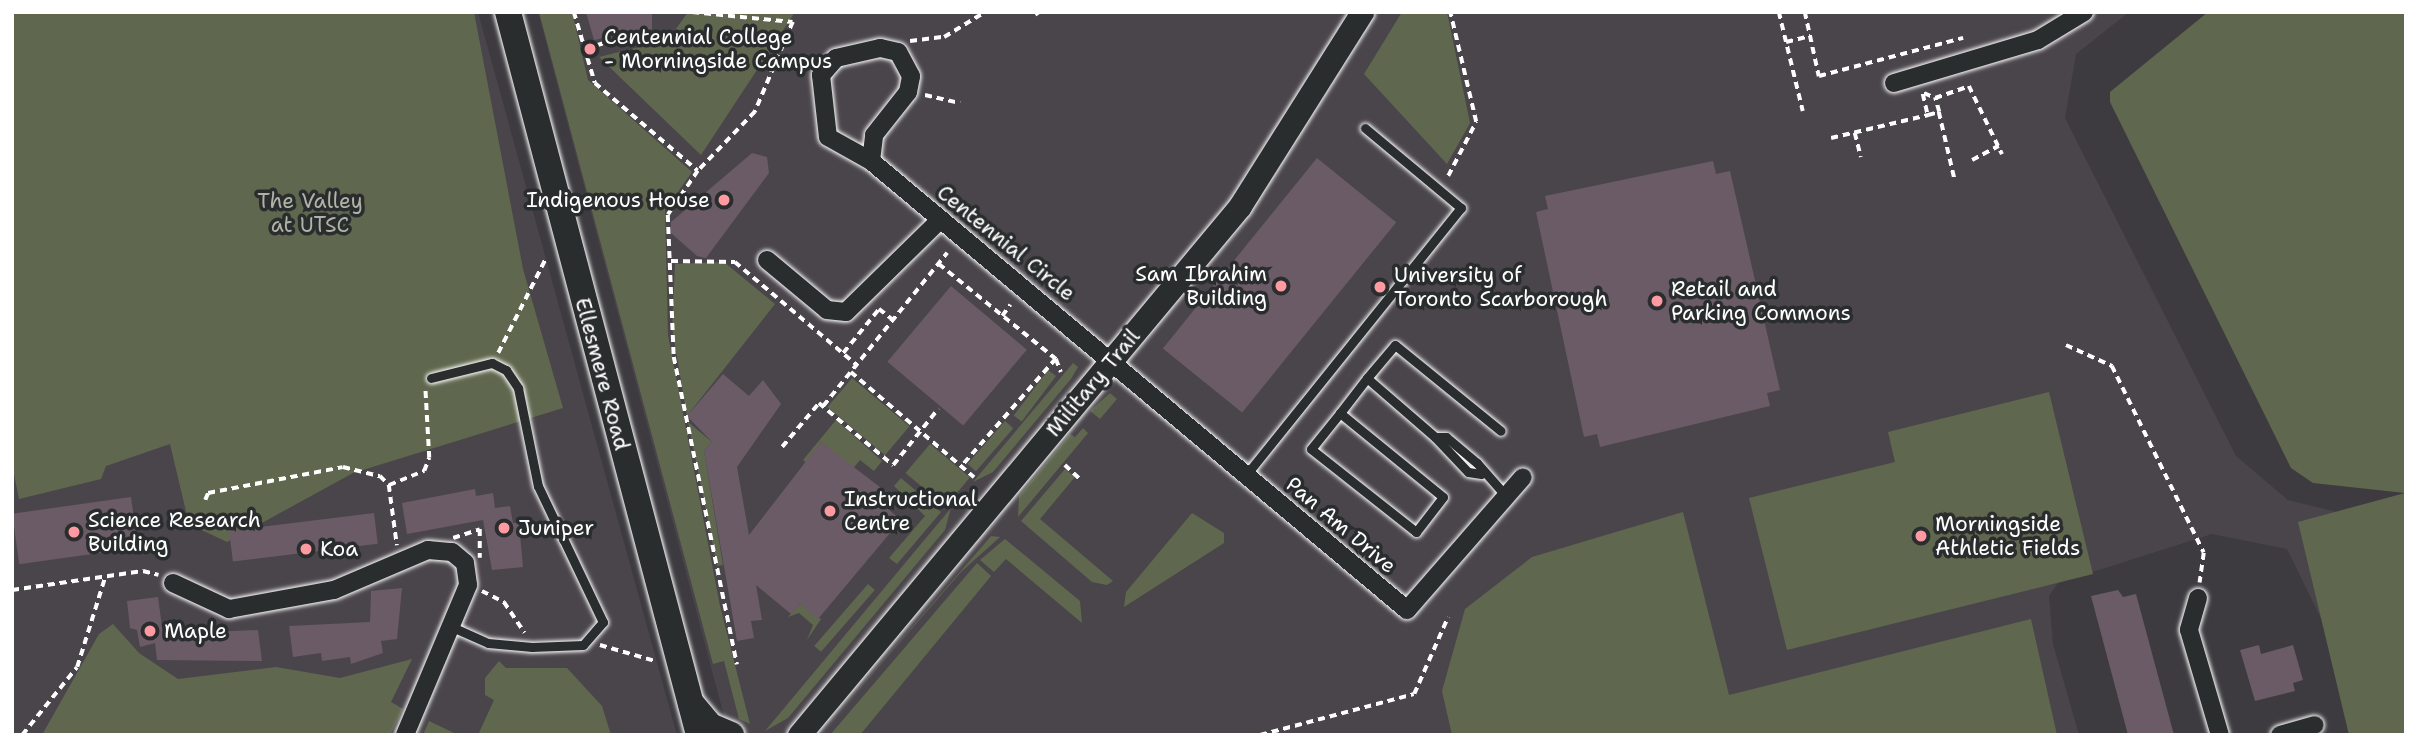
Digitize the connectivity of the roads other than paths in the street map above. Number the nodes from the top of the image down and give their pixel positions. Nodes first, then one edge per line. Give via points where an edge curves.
1 (508, 12) edge
2 (1363, 12) edge
3 (2084, 12) edge
4 (1894, 83) dead end
5 (1366, 128) dead end
6 (871, 161) junction
7 (940, 220) junction
8 (767, 260) dead end
9 (1113, 359) junction
10 (431, 377) road end
11 (1367, 378) junction
12 (1340, 413) junction
13 (1502, 430) dead end
14 (1246, 475) junction
15 (1523, 477) dead end
16 (1507, 498) junction
17 (173, 583) road end
18 (2198, 598) dead end
19 (453, 627) junction
20 (690, 702) junction
21 (2315, 725) dead end
22 (405, 735) edge
23 (698, 735) edge
24 (731, 735) edge
25 (799, 735) edge
26 (2220, 735) edge
27 (2280, 735) edge

1 - 20 main road, Ellesmere Road
2 - 9 street, Military Trail via 1240,206
3 - 4 street via 2038,40 1921,85
5 - 14 lane via 1461,208
6 - 6 street, Centennial Circle via 874,135 908,92 911,76 898,52 880,48 836,58 820,84 828,138
6 - 7 street, Centennial Circle
7 - 8 street via 846,312 827,310
7 - 9 street, Centennial Circle
9 - 14 street, Pan Am Drive
9 - 25 street, Military Trail
10 - 19 lane via 492,363 506,370 519,388 538,486 603,622 591,642 532,647 488,643
11 - 12 lane
11 - 13 lane via 1395,345
11 - 16 lane via 1436,437 1446,437
12 - 12 lane via 1443,497 1416,532 1311,449
14 - 16 street, Pan Am Drive via 1407,610
15 - 16 street, Pan Am Drive
17 - 19 street via 229,609 334,590 398,561 445,549 465,564 468,585
18 - 26 street via 2189,630
19 - 22 street
20 - 23 main road, Ellesmere Road
20 - 24 main road via 710,726
21 - 27 street

